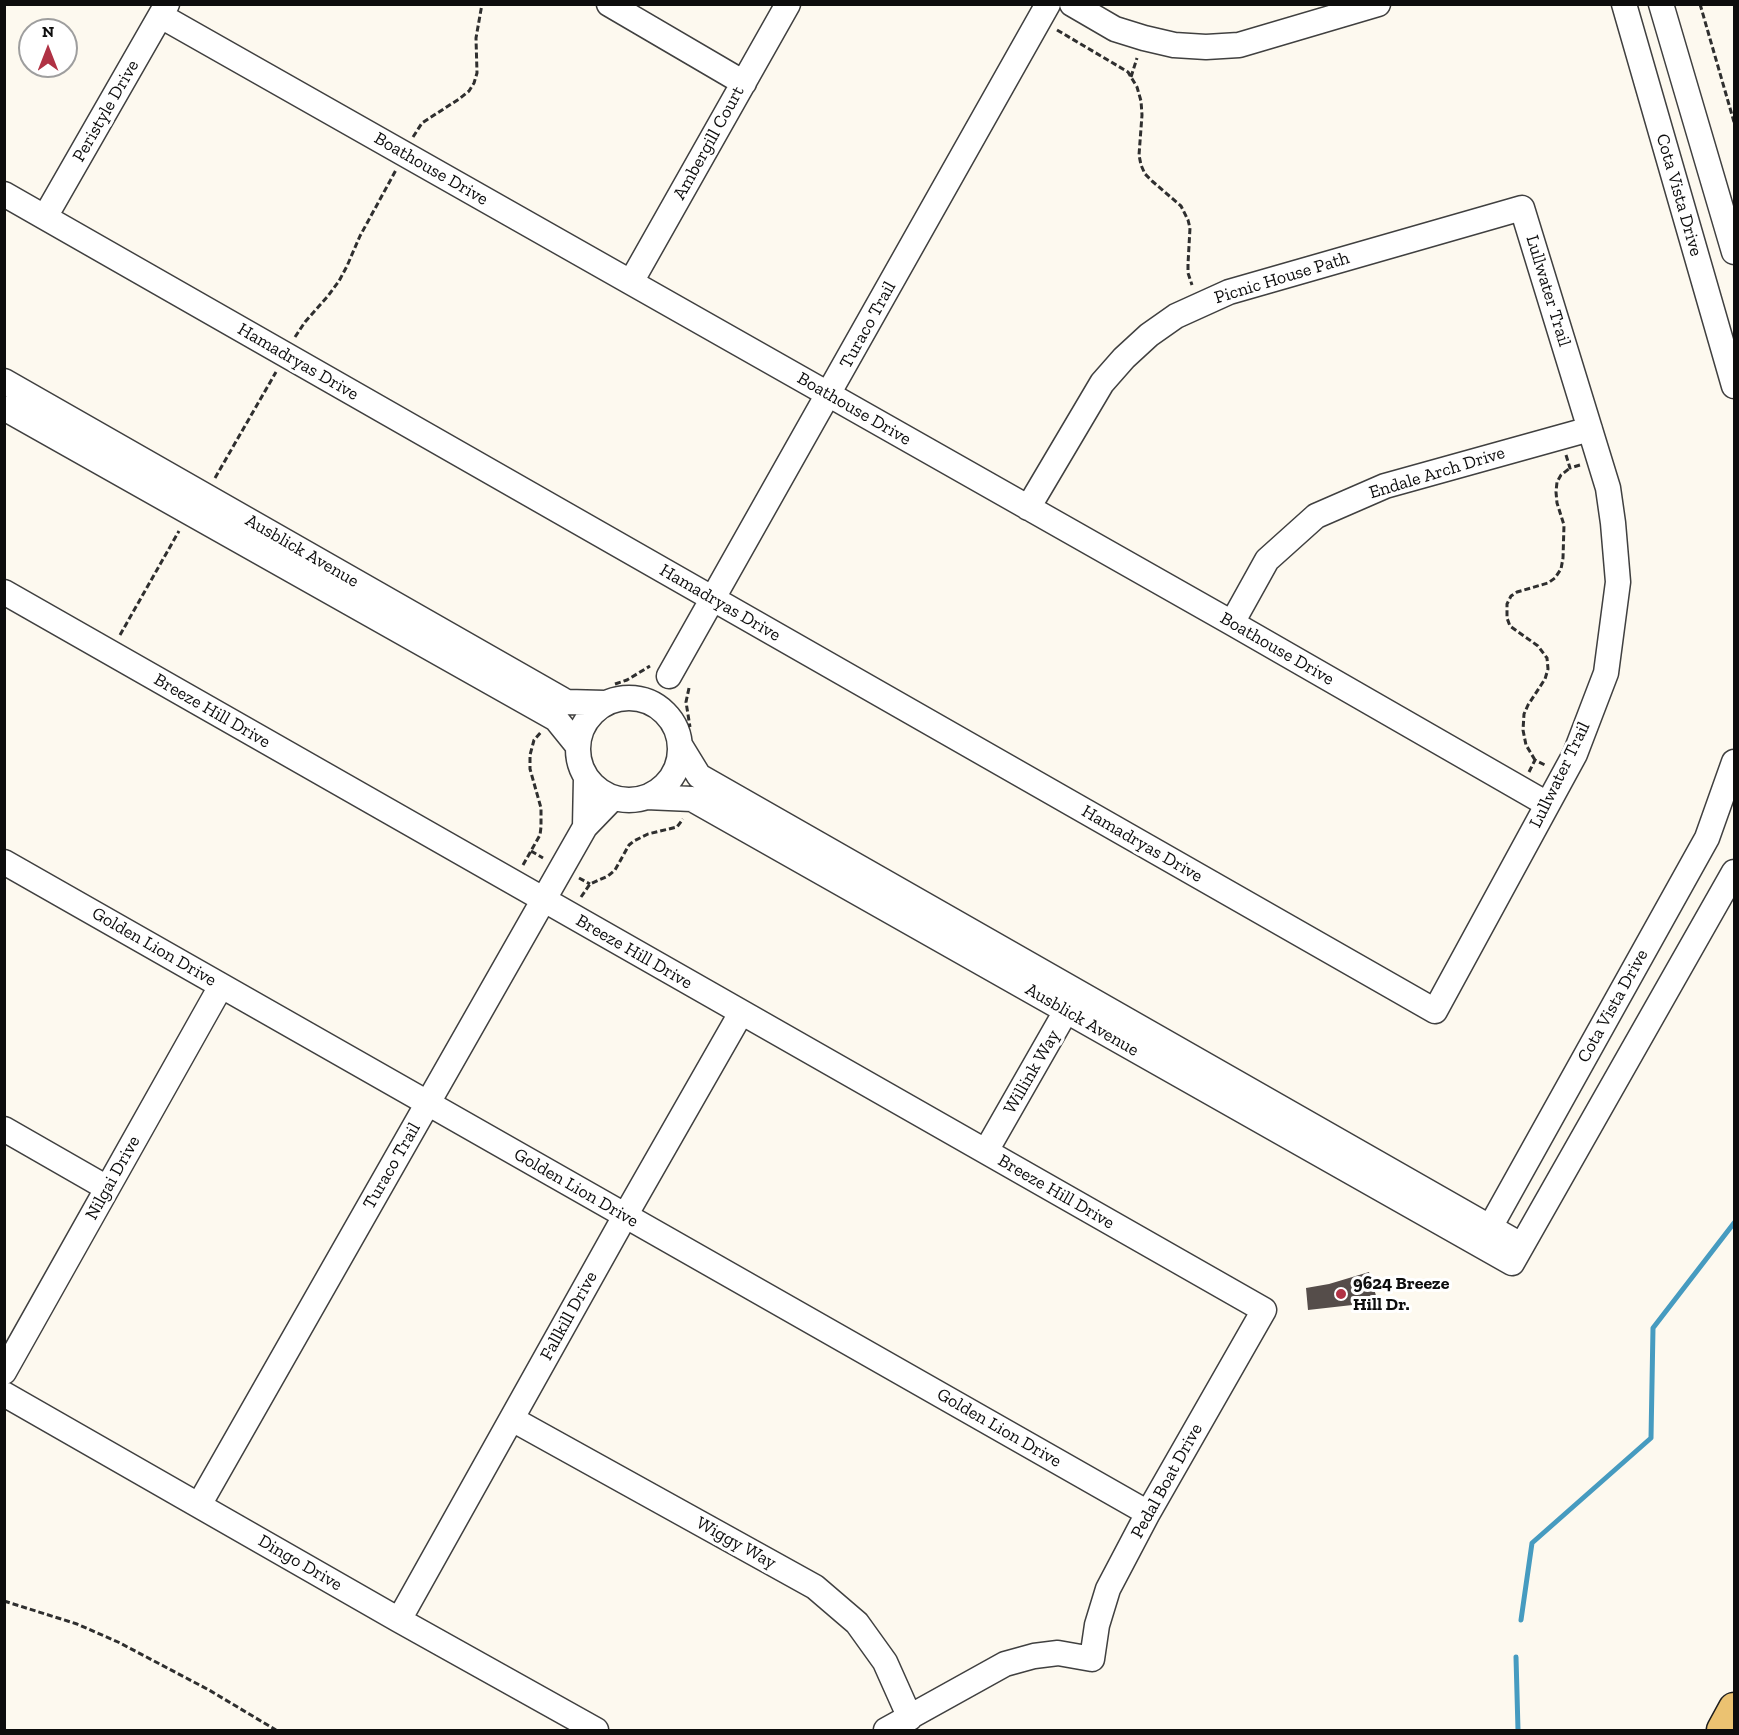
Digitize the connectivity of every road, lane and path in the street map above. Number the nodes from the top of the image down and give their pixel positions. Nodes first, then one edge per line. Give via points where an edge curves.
1 (482, 4) edge
2 (609, 4) edge
3 (788, 4) edge
4 (1048, 4) edge
5 (1072, 4) edge
6 (1378, 4) edge
7 (1624, 4) edge
8 (1661, 4) edge
9 (1700, 4) edge
10 (164, 10) edge
11 (1057, 30) dead end
12 (1138, 53) dead end
13 (1131, 78) junction
14 (744, 83) junction
15 (1734, 122) edge
16 (412, 139) dead end
17 (397, 168) dead end
18 (4, 194) edge
19 (1522, 208) joint
20 (45, 217) junction
21 (1734, 252) edge
22 (631, 282) junction
23 (1193, 287) dead end
24 (295, 337) dead end
25 (276, 371) dead end
26 (4, 381) edge
27 (1734, 386) edge
28 (828, 395) junction
29 (4, 408) edge
30 (1590, 429) junction
31 (1564, 448) dead end
32 (1585, 464) dead end
33 (1570, 468) junction
34 (211, 485) dead end
35 (1028, 508) junction
36 (183, 524) dead end
37 (4, 592) edge
38 (713, 599) junction
39 (1232, 623) junction
40 (118, 638) dead end
41 (669, 676) junction
42 (639, 698) junction
43 (605, 703) junction
44 (668, 715) junction
45 (541, 731) dead end
46 (577, 745) junction
47 (680, 745) junction
48 (1535, 760) junction
49 (1734, 762) edge
50 (1549, 767) dead end
51 (1528, 773) dead end
52 (586, 778) junction
53 (646, 797) junction
54 (613, 798) junction
55 (1546, 804) junction
56 (686, 813) dead end
57 (585, 827) junction
58 (531, 851) junction
59 (545, 859) dead end
60 (4, 862) edge
61 (523, 865) dead end
62 (1734, 872) edge
63 (574, 876) dead end
64 (590, 884) junction
65 (581, 897) dead end
66 (543, 900) junction
67 (221, 986) junction
68 (1072, 1001) junction
69 (1435, 1011) joint
70 (741, 1013) junction
71 (428, 1104) junction
72 (4, 1129) edge
73 (986, 1151) junction
74 (108, 1188) junction
75 (625, 1216) junction
76 (1485, 1236) junction
77 (1264, 1311) joint
78 (4, 1371) edge
79 (4, 1394) edge
80 (512, 1419) junction
81 (199, 1505) junction
82 (1148, 1513) junction
83 (4, 1601) edge
84 (399, 1620) junction
85 (1734, 1708) edge
86 (910, 1719) junction
87 (276, 1731) edge
88 (596, 1731) edge
89 (886, 1731) edge
90 (1722, 1731) edge

1 - 16 path via 474,83 459,99 422,123
2 - 14 street
3 - 14 street, Ambergill Court
4 - 28 street, Turaco Trail
5 - 6 street via 1115,29 1174,45 1206,47 1239,45
7 - 27 street, Cota Vista Drive
8 - 21 street, Cota Vista Drive
9 - 15 path
10 - 20 street, Peristyle Drive
10 - 22 street, Boathouse Drive
11 - 13 path via 1128,72
12 - 13 path
13 - 23 path via 1141,101 1141,165 1145,174 1181,206 1188,220 1188,273
14 - 22 street, Ambergill Court
17 - 24 path via 343,274
18 - 20 street, Hamadryas Drive
19 - 30 street, Lullwater Trail
19 - 35 street, Picnic House Path via 1229,292 1176,316 1149,335 1102,383
20 - 38 street, Hamadryas Drive
22 - 28 street, Boathouse Drive
25 - 34 path
26 - 43 street, Ausblick Avenue via 563,700
28 - 35 street, Boathouse Drive
28 - 38 street, Turaco Trail
29 - 46 street, Ausblick Avenue via 553,718
30 - 39 street, Endale Arch Drive via 1384,486 1316,516 1267,560
30 - 55 street, Lullwater Trail via 1608,488 1618,582 1606,673 1575,754
31 - 33 path
32 - 33 path
33 - 48 path via 1561,475 1556,492 1564,525 1561,569 1548,583 1511,596 1506,610 1510,626 1538,646 1546,658 1545,679 1524,714 1526,745
35 - 39 street, Boathouse Drive
36 - 40 path
37 - 66 street, Breeze Hill Drive
38 - 41 street, Turaco Trail
38 - 69 street, Hamadryas Drive
39 - 55 street, Boathouse Drive
41 - 42 street, Turaco Trail
41 - 44 street, Turaco Trail
42 - 43 street
42 - 44 street
43 - 46 street via 581,728
44 - 47 street via 677,729
45 - 58 path via 530,755 541,808 540,835
46 - 52 street
47 - 53 street via 679,762 672,777
47 - 68 street, Ausblick Avenue via 699,776
48 - 50 path
48 - 51 path
49 - 76 street, Cota Vista Drive via 1707,838
52 - 54 street
52 - 57 street, Turaco Trail
53 - 54 street
53 - 68 street, Ausblick Avenue via 692,799
54 - 57 street, Turaco Trail
55 - 69 street, Lullwater Trail
56 - 64 path via 677,827 634,841 615,870
57 - 66 street, Turaco Trail
58 - 59 path
58 - 61 path
60 - 67 street, Golden Lion Drive
62 - 76 street, Ausblick Avenue via 1517,1254
63 - 64 path
64 - 65 path
66 - 70 street, Breeze Hill Drive
66 - 71 street, Turaco Trail
67 - 71 street, Golden Lion Drive
67 - 74 street, Nilgai Drive
68 - 73 street, Willink Way
68 - 76 street, Ausblick Avenue
70 - 73 street, Breeze Hill Drive
70 - 75 street, Fallkill Drive
71 - 75 street, Golden Lion Drive
71 - 81 street, Turaco Trail
72 - 74 street
73 - 77 street, Breeze Hill Drive
74 - 78 street, Nilgai Drive
75 - 80 street, Fallkill Drive
75 - 82 street, Golden Lion Drive
77 - 82 street, Pedal Boat Drive
79 - 81 street, Dingo Drive
80 - 84 street, Fallkill Drive
80 - 86 street, Wiggy Way via 815,1587 857,1623 885,1662
81 - 84 street, Dingo Drive
82 - 86 street, Pedal Boat Drive via 1108,1588 1092,1659 1058,1653 1005,1664
83 - 87 path via 77,1624 118,1642
84 - 88 street, Dingo Drive
85 - 90 main road
86 - 89 street

